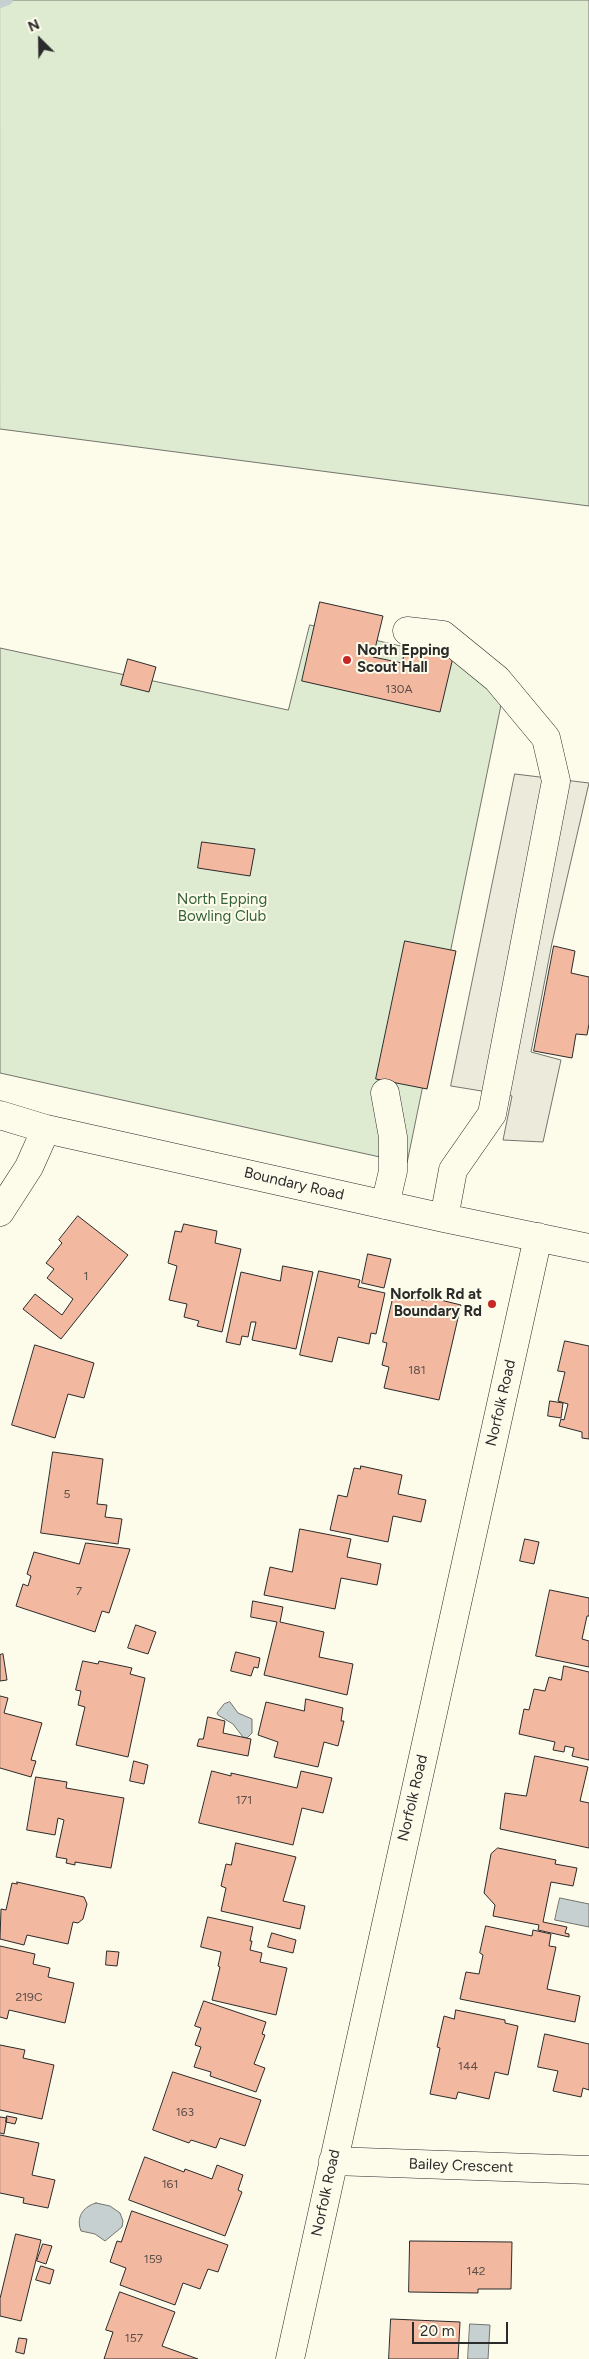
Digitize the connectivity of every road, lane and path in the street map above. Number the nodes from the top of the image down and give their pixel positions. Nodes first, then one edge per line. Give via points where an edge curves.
1 (407, 631) dead end
2 (385, 1093) dead end
3 (0, 1115) edge
4 (46, 1129) junction
5 (385, 1204) junction
6 (0, 1212) edge
7 (444, 1218) junction
8 (538, 1237) junction
9 (589, 1248) edge
10 (333, 2161) junction
11 (589, 2170) edge
12 (290, 2359) edge

1 - 7 street via 443,635 497,679 546,738 556,781 492,1114 453,1170
2 - 5 street via 393,1137 393,1171
3 - 4 street, Boundary Road
4 - 5 street, Boundary Road
4 - 6 street via 29,1167
5 - 7 street, Boundary Road
7 - 8 street, Boundary Road
8 - 9 street, Boundary Road
8 - 10 street, Norfolk Road
10 - 11 street, Bailey Crescent
10 - 12 street, Norfolk Road

